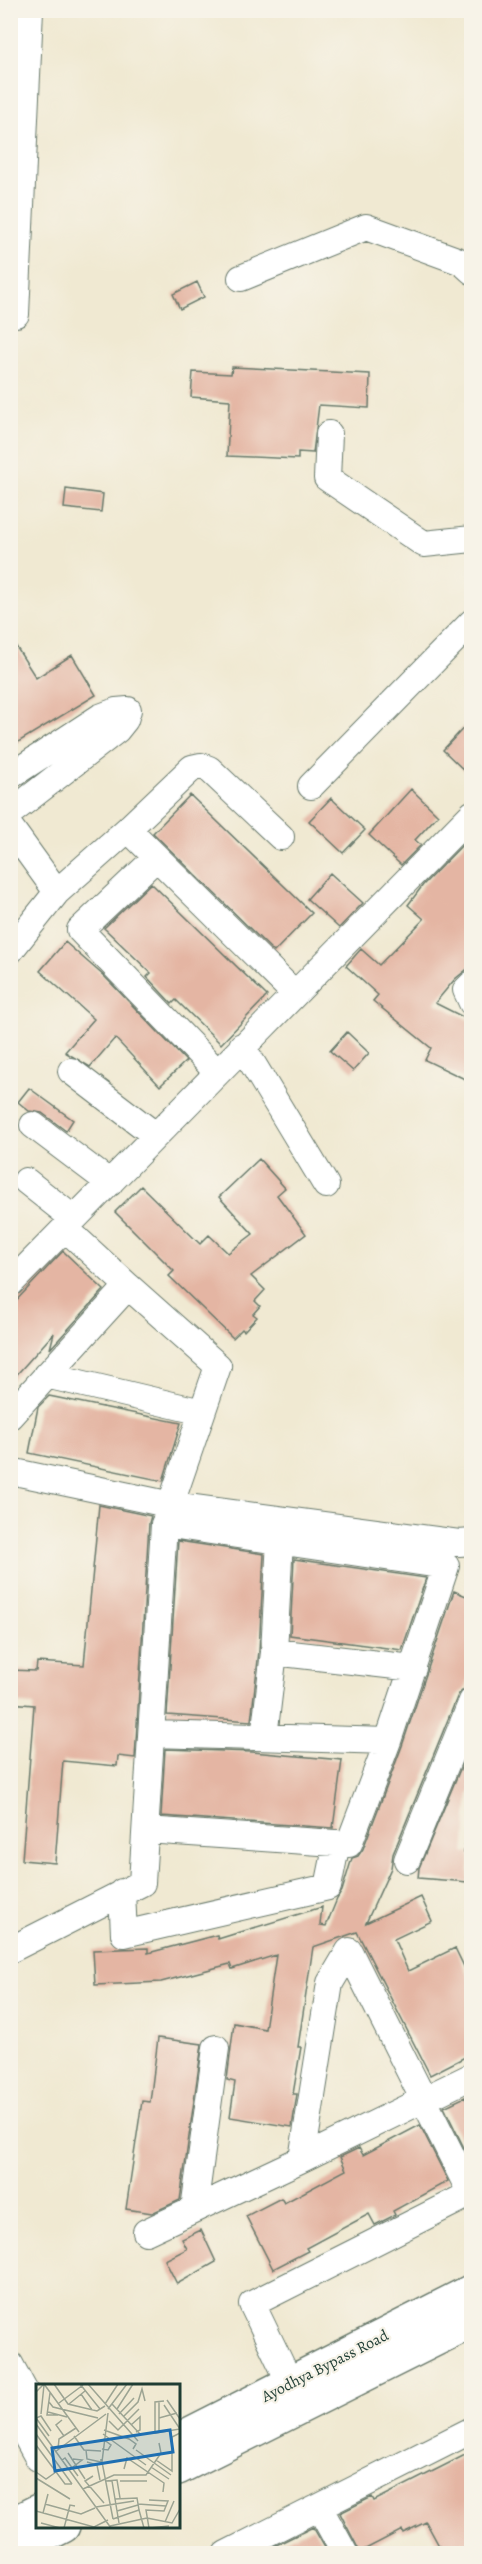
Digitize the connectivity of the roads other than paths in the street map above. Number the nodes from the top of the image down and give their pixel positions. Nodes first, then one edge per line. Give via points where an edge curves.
1 (23, 19) edge
2 (15, 222) edge
3 (471, 271) edge
4 (241, 278) dead end
5 (10, 313) edge
6 (329, 434) dead end
7 (471, 539) edge
8 (471, 622) edge
9 (10, 776) edge
10 (311, 786) dead end
11 (10, 813) edge
12 (471, 813) edge
13 (10, 827) edge
14 (128, 829) junction
15 (280, 837) dead end
16 (156, 858) junction
17 (57, 892) junction
18 (10, 951) edge
19 (471, 984) edge
20 (294, 993) junction
21 (471, 1003) edge
22 (242, 1046) junction
23 (71, 1071) dead end
24 (217, 1072) junction
25 (33, 1125) dead end
26 (155, 1135) junction
27 (26, 1181) dead end
28 (110, 1183) junction
29 (326, 1185) dead end
30 (70, 1223) junction
31 (10, 1284) edge
32 (128, 1286) junction
33 (46, 1375) junction
34 (202, 1413) junction
35 (10, 1416) edge
36 (10, 1471) edge
37 (168, 1515) junction
38 (280, 1540) junction
39 (471, 1542) edge
40 (274, 1652) junction
41 (413, 1668) junction
42 (471, 1701) edge
43 (153, 1734) junction
44 (264, 1737) junction
45 (388, 1741) junction
46 (146, 1830) junction
47 (337, 1843) junction
48 (407, 1860) dead end
49 (122, 1892) junction
50 (10, 1950) edge
51 (216, 2048) dead end
52 (471, 2076) edge
53 (423, 2100) junction
54 (302, 2159) junction
55 (471, 2194) edge
56 (194, 2209) junction
57 (146, 2232) dead end
58 (471, 2291) edge
59 (471, 2321) edge
60 (10, 2364) edge
61 (290, 2383) junction
62 (10, 2407) edge
63 (471, 2430) edge
64 (28, 2438) edge
65 (180, 2439) edge
66 (180, 2467) edge
67 (319, 2507) junction
68 (36, 2512) edge
69 (10, 2525) edge
70 (59, 2528) edge
71 (10, 2553) edge
72 (226, 2553) edge
73 (345, 2553) edge

1 - 2 street
2 - 5 street via 16,314
3 - 4 street via 462,262 366,226
6 - 7 street via 327,478 424,544
8 - 10 street
9 - 11 street via 100,717 128,710 117,730
12 - 20 street
13 - 17 street
14 - 15 street via 192,768 201,766 209,769
14 - 16 street
14 - 17 street
16 - 20 street
16 - 24 street via 80,930
17 - 18 street
19 - 21 street via 466,990
20 - 22 street
22 - 24 street
22 - 29 street
23 - 26 street
24 - 26 street
25 - 28 street
26 - 28 street
27 - 30 street
28 - 30 street
30 - 31 street
30 - 32 street
32 - 33 street
32 - 34 street via 218,1366
33 - 34 street
33 - 35 street
34 - 37 street
36 - 37 street
37 - 38 street
37 - 39 street
37 - 43 street
38 - 40 street
38 - 41 street via 446,1566
40 - 41 street
40 - 44 street
41 - 45 street
42 - 48 street
43 - 44 street
43 - 46 street
44 - 45 street
45 - 47 street via 349,1844
46 - 47 street
46 - 49 street via 142,1884
47 - 49 street via 328,1887 124,1934
49 - 50 street
51 - 56 street
52 - 53 street
53 - 54 street
53 - 54 street via 349,1951 330,1983
53 - 55 street
54 - 56 street
55 - 61 street via 252,2304
56 - 57 street
58 - 61 main road, Ayodhya Bypass Road
59 - 66 main road, Ayodhya Bypass Road
60 - 64 street
61 - 65 main road, Ayodhya Bypass Road
62 - 64 street
63 - 67 street
67 - 72 street
67 - 73 street
68 - 69 main road
70 - 71 main road

